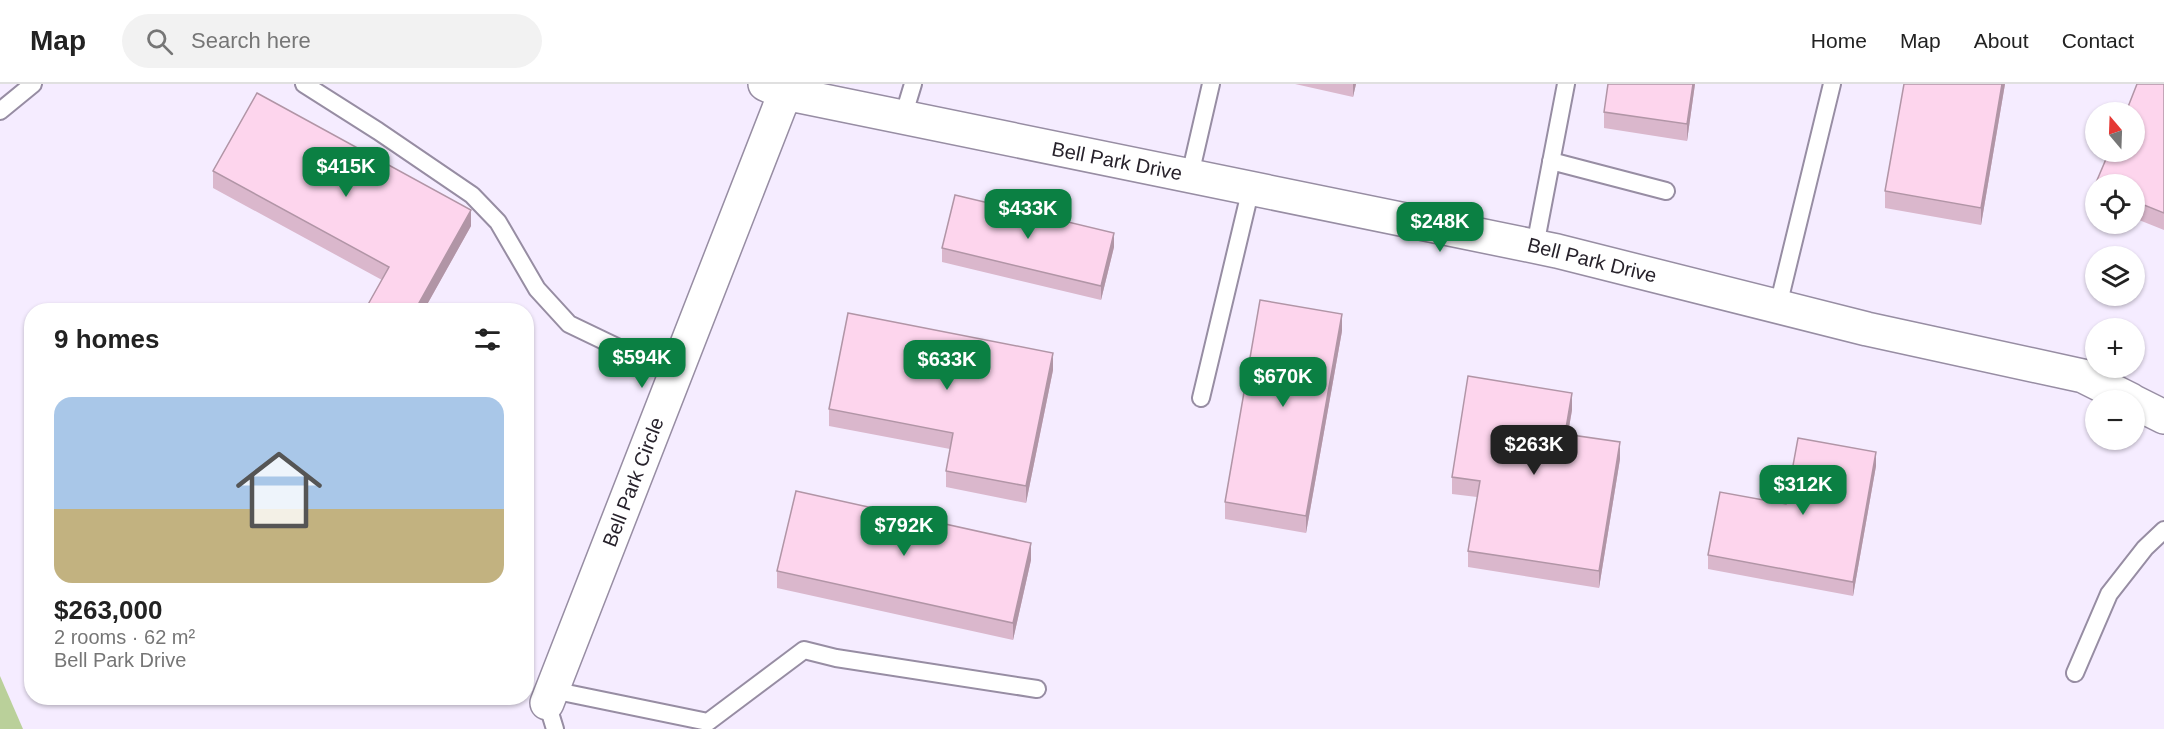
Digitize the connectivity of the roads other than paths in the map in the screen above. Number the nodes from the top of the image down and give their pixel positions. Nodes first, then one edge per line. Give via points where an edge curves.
1 (33, 84) edge
2 (304, 84) edge
3 (913, 84) edge
4 (1211, 84) edge
5 (1566, 84) edge
6 (1832, 84) edge
7 (775, 89) edge
8 (0, 111) edge
9 (903, 117) junction
10 (1551, 161) junction
11 (1190, 175) junction
12 (1251, 188) junction
13 (1666, 191) dead end
14 (1535, 246) junction
15 (1778, 306) junction
16 (682, 357) junction
17 (2111, 390) edge
18 (1201, 399) dead end
19 (2145, 407) edge
20 (2164, 417) edge
21 (2164, 530) edge
22 (2075, 673) dead end
23 (1037, 689) dead end
24 (551, 707) edge

1 - 8 lane
2 - 16 lane via 472,195 498,222 537,289 569,324 619,348
3 - 9 lane
4 - 11 lane
5 - 10 lane
6 - 15 lane
7 - 9 street, Bell Park Drive
7 - 16 street, Bell Park Circle
9 - 11 street, Bell Park Drive
10 - 13 lane
10 - 14 lane
11 - 12 street, Bell Park Drive
12 - 14 street, Bell Park Drive
12 - 18 lane
14 - 15 street, Bell Park Drive
15 - 17 street, Bell Park Drive via 2083,376
16 - 24 street, Bell Park Circle
19 - 20 street, Bell Park Drive
21 - 22 lane via 2109,594
23 - 24 lane via 804,650 708,722

